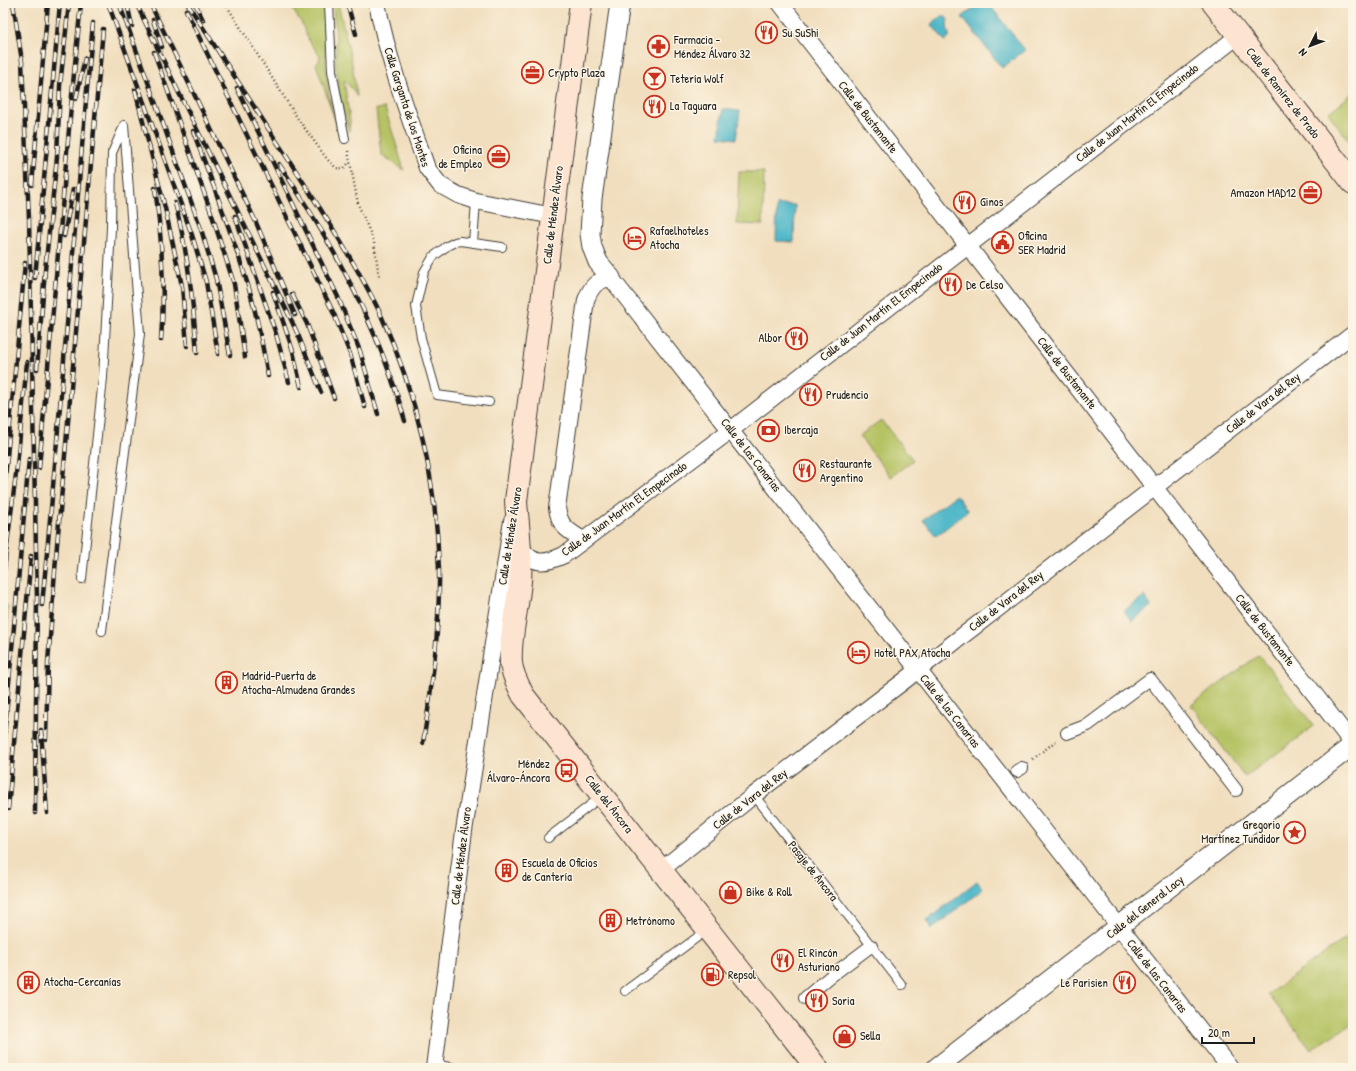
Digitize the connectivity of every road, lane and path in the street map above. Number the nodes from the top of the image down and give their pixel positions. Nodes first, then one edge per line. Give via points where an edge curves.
1 (225, 3) edge
2 (329, 3) edge
3 (377, 3) edge
4 (581, 3) edge
5 (620, 3) edge
6 (780, 3) edge
7 (1213, 3) edge
8 (1238, 36) junction
9 (345, 139) joint
10 (350, 162) junction
11 (1353, 183) edge
12 (476, 201) junction
13 (553, 216) junction
14 (473, 243) junction
15 (967, 245) junction
16 (502, 247) dead end
17 (379, 277) dead end
18 (611, 278) junction
19 (1353, 334) edge
20 (489, 402) dead end
21 (731, 430) junction
22 (1154, 487) junction
23 (516, 502) junction
24 (583, 540) junction
25 (520, 546) junction
26 (82, 579) dead end
27 (102, 631) dead end
28 (917, 670) junction
29 (1067, 733) joint
30 (1353, 745) edge
31 (1020, 770) dead end
32 (1236, 790) dead end
33 (754, 795) junction
34 (602, 796) junction
35 (548, 838) dead end
36 (661, 870) junction
37 (1119, 927) junction
38 (707, 929) junction
39 (871, 946) junction
40 (902, 985) dead end
41 (625, 991) dead end
42 (805, 998) dead end
43 (434, 1066) edge
44 (455, 1068) edge
45 (817, 1068) edge
46 (936, 1068) edge
47 (1230, 1068) edge

1 - 10 path via 298,119 327,159 336,168 343,170
2 - 9 lane via 332,71
3 - 12 street, Calle Garganta de los Montes via 394,70 427,168 440,185
4 - 13 main road, Calle de Méndez Álvaro
5 - 18 street via 592,199 590,234 598,262
6 - 15 street, Calle de Bustamante
7 - 8 main road, Calle de Ramírez de Prado
8 - 11 main road, Calle de Ramírez de Prado
8 - 15 street, Calle de Juan Martín El Empecinado
9 - 10 path
10 - 17 path via 358,204 374,242
12 - 13 street, Calle Garganta de los Montes
12 - 14 lane
13 - 23 main road, Calle de Méndez Álvaro
14 - 16 lane
14 - 20 lane via 455,242 433,257 424,272 416,306 420,338 437,395
15 - 21 street, Calle de Juan Martín El Empecinado
15 - 22 street, Calle de Bustamante
18 - 21 street, Calle de las Canarias
18 - 24 street via 604,279 590,288 586,300 557,508 563,526
19 - 22 street, Calle de Vara del Rey
21 - 24 street, Calle de Juan Martín El Empecinado
21 - 28 street, Calle de las Canarias
22 - 28 street, Calle de Vara del Rey
22 - 30 street, Calle de Bustamante
23 - 25 main road, Calle del Áncora
23 - 43 street, Calle de Méndez Álvaro via 464,831
24 - 25 street, Calle de Juan Martín El Empecinado via 564,555 551,561 533,559
25 - 34 main road, Calle del Áncora via 520,581 511,664 516,681 523,695
26 - 27 lane via 103,378 112,153 124,125 140,334
28 - 33 street, Calle de Vara del Rey
28 - 37 street, Calle de las Canarias
29 - 31 path
29 - 32 street via 1088,725 1150,679
30 - 37 street, Calle del General Lacy
33 - 36 street, Calle de Vara del Rey
33 - 39 lane, Pasaje de Áncora
34 - 35 lane
34 - 36 main road, Calle del Áncora
36 - 38 main road, Calle del Áncora
37 - 46 street, Calle del General Lacy
37 - 47 street, Calle de las Canarias
38 - 41 lane
38 - 45 main road, Calle del Áncora
39 - 40 lane, Pasaje de Áncora
39 - 42 street
43 - 44 lane

